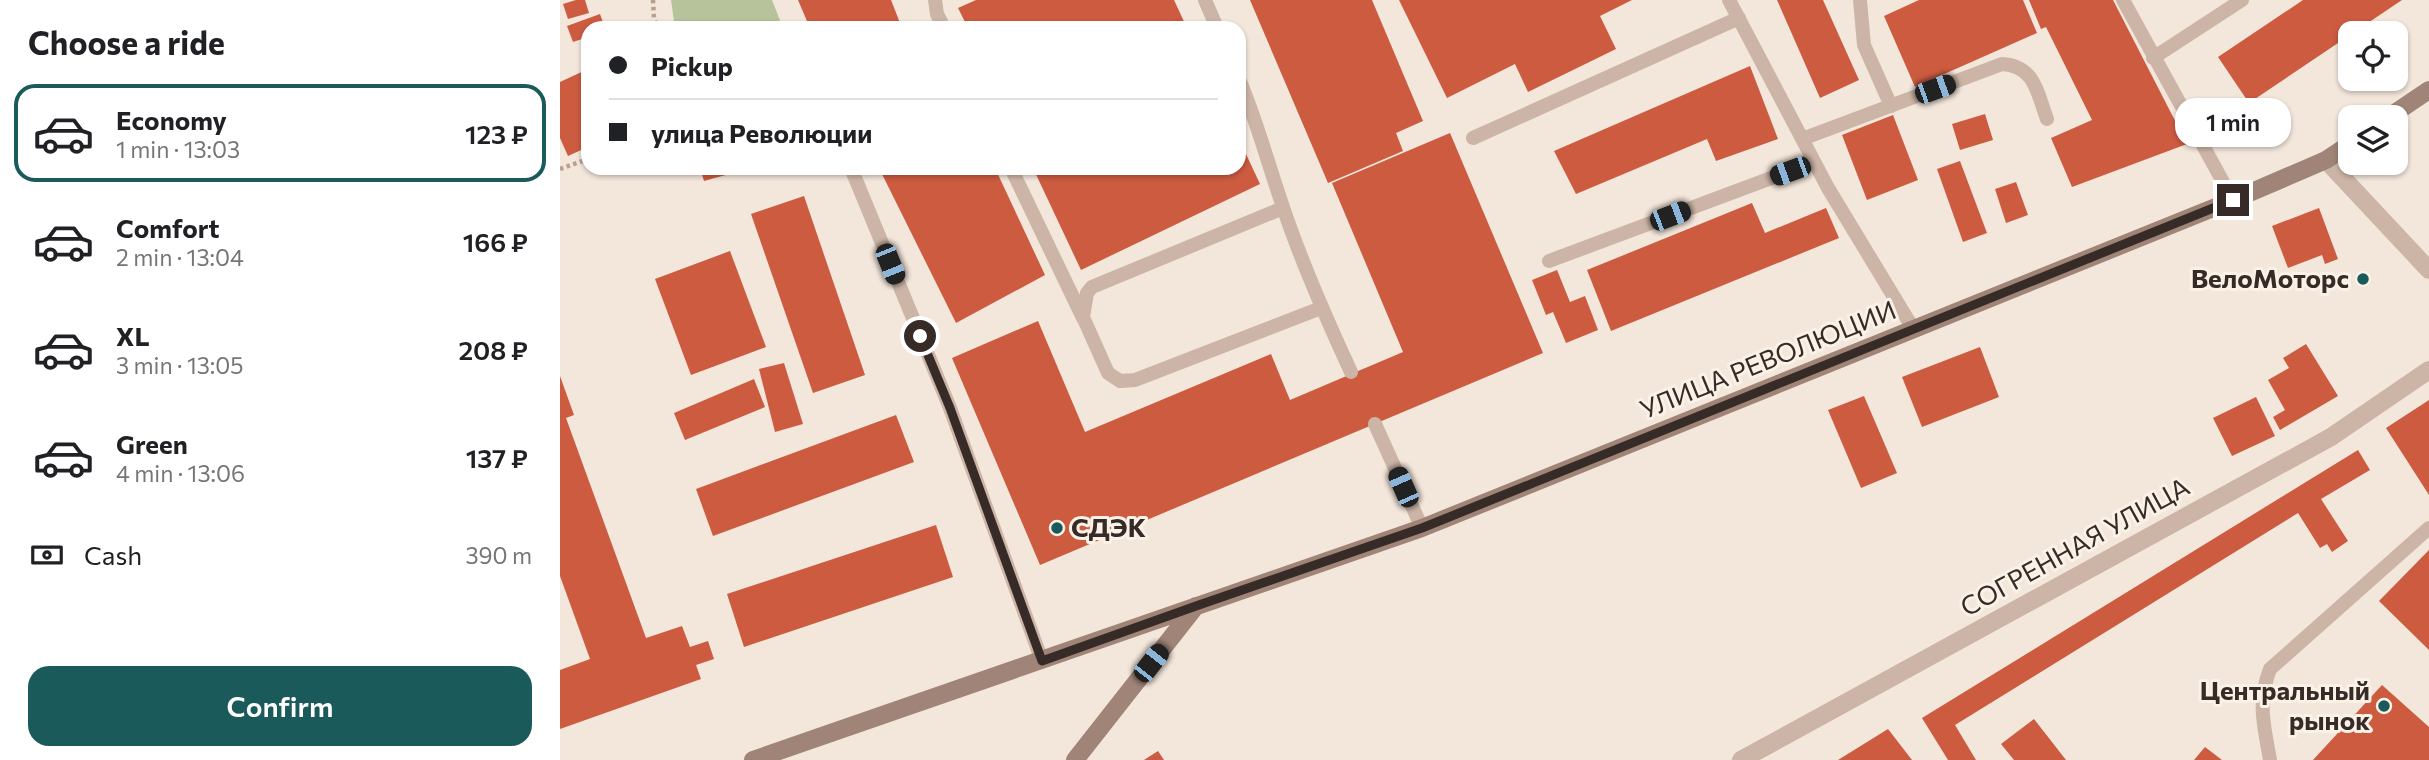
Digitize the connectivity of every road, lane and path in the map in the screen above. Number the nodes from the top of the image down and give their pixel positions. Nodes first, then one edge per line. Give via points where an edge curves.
1 (653, 0) edge
2 (935, 0) edge
3 (1205, 0) edge
4 (1729, 0) edge
5 (1860, 0) edge
6 (2123, 0) edge
7 (2242, 0) edge
8 (1739, 19) junction
9 (655, 21) edge
10 (940, 21) edge
11 (1214, 21) edge
12 (2153, 58) junction
13 (2429, 90) edge
14 (1246, 96) edge
15 (2407, 105) edge
16 (1891, 106) junction
17 (2048, 119) dead end
18 (1473, 138) dead end
19 (1802, 139) junction
20 (2338, 152) edge
21 (2326, 160) junction
22 (581, 162) edge
23 (1814, 162) junction
24 (560, 170) edge
25 (853, 175) edge
26 (1014, 175) edge
27 (2233, 200) junction
28 (1283, 208) junction
29 (1549, 261) dead end
30 (2429, 270) edge
31 (1321, 308) junction
32 (1086, 324) junction
33 (1914, 330) junction
34 (2429, 370) edge
35 (1351, 372) dead end
36 (1375, 424) dead end
37 (1422, 528) junction
38 (2429, 528) edge
39 (1196, 606) junction
40 (1042, 661) junction
41 (1751, 757) edge
42 (753, 760) edge
43 (1075, 760) edge
44 (2270, 760) edge

1 - 9 path
2 - 10 lane
3 - 11 lane
4 - 8 lane
5 - 16 lane via 1864,45
6 - 12 lane
7 - 12 lane
8 - 18 lane
8 - 19 lane
12 - 27 lane
13 - 15 main road
14 - 28 lane
16 - 17 lane via 2002,64 2029,74
16 - 19 lane
19 - 23 lane
20 - 21 main road, УЛИЦА РЕВОЛЮЦИИ
21 - 27 main road, УЛИЦА РЕВОЛЮЦИИ
21 - 30 street
22 - 24 path
23 - 29 lane
23 - 33 lane
25 - 40 lane via 950,408
26 - 32 lane
27 - 33 main road, УЛИЦА РЕВОЛЮЦИИ
28 - 31 lane
28 - 32 lane via 1092,286 1085,302
31 - 32 lane via 1135,380 1120,381 1108,373
31 - 35 lane
33 - 37 main road, УЛИЦА РЕВОЛЮЦИИ
34 - 41 street, СОГРЕННАЯ УЛИЦА via 2331,437
36 - 37 lane
37 - 39 main road, УЛИЦА РЕВОЛЮЦИИ
38 - 44 lane via 2270,669 2262,708
39 - 40 main road, УЛИЦА РЕВОЛЮЦИИ
39 - 43 main road
40 - 42 main road, УЛИЦА РЕВОЛЮЦИИ

